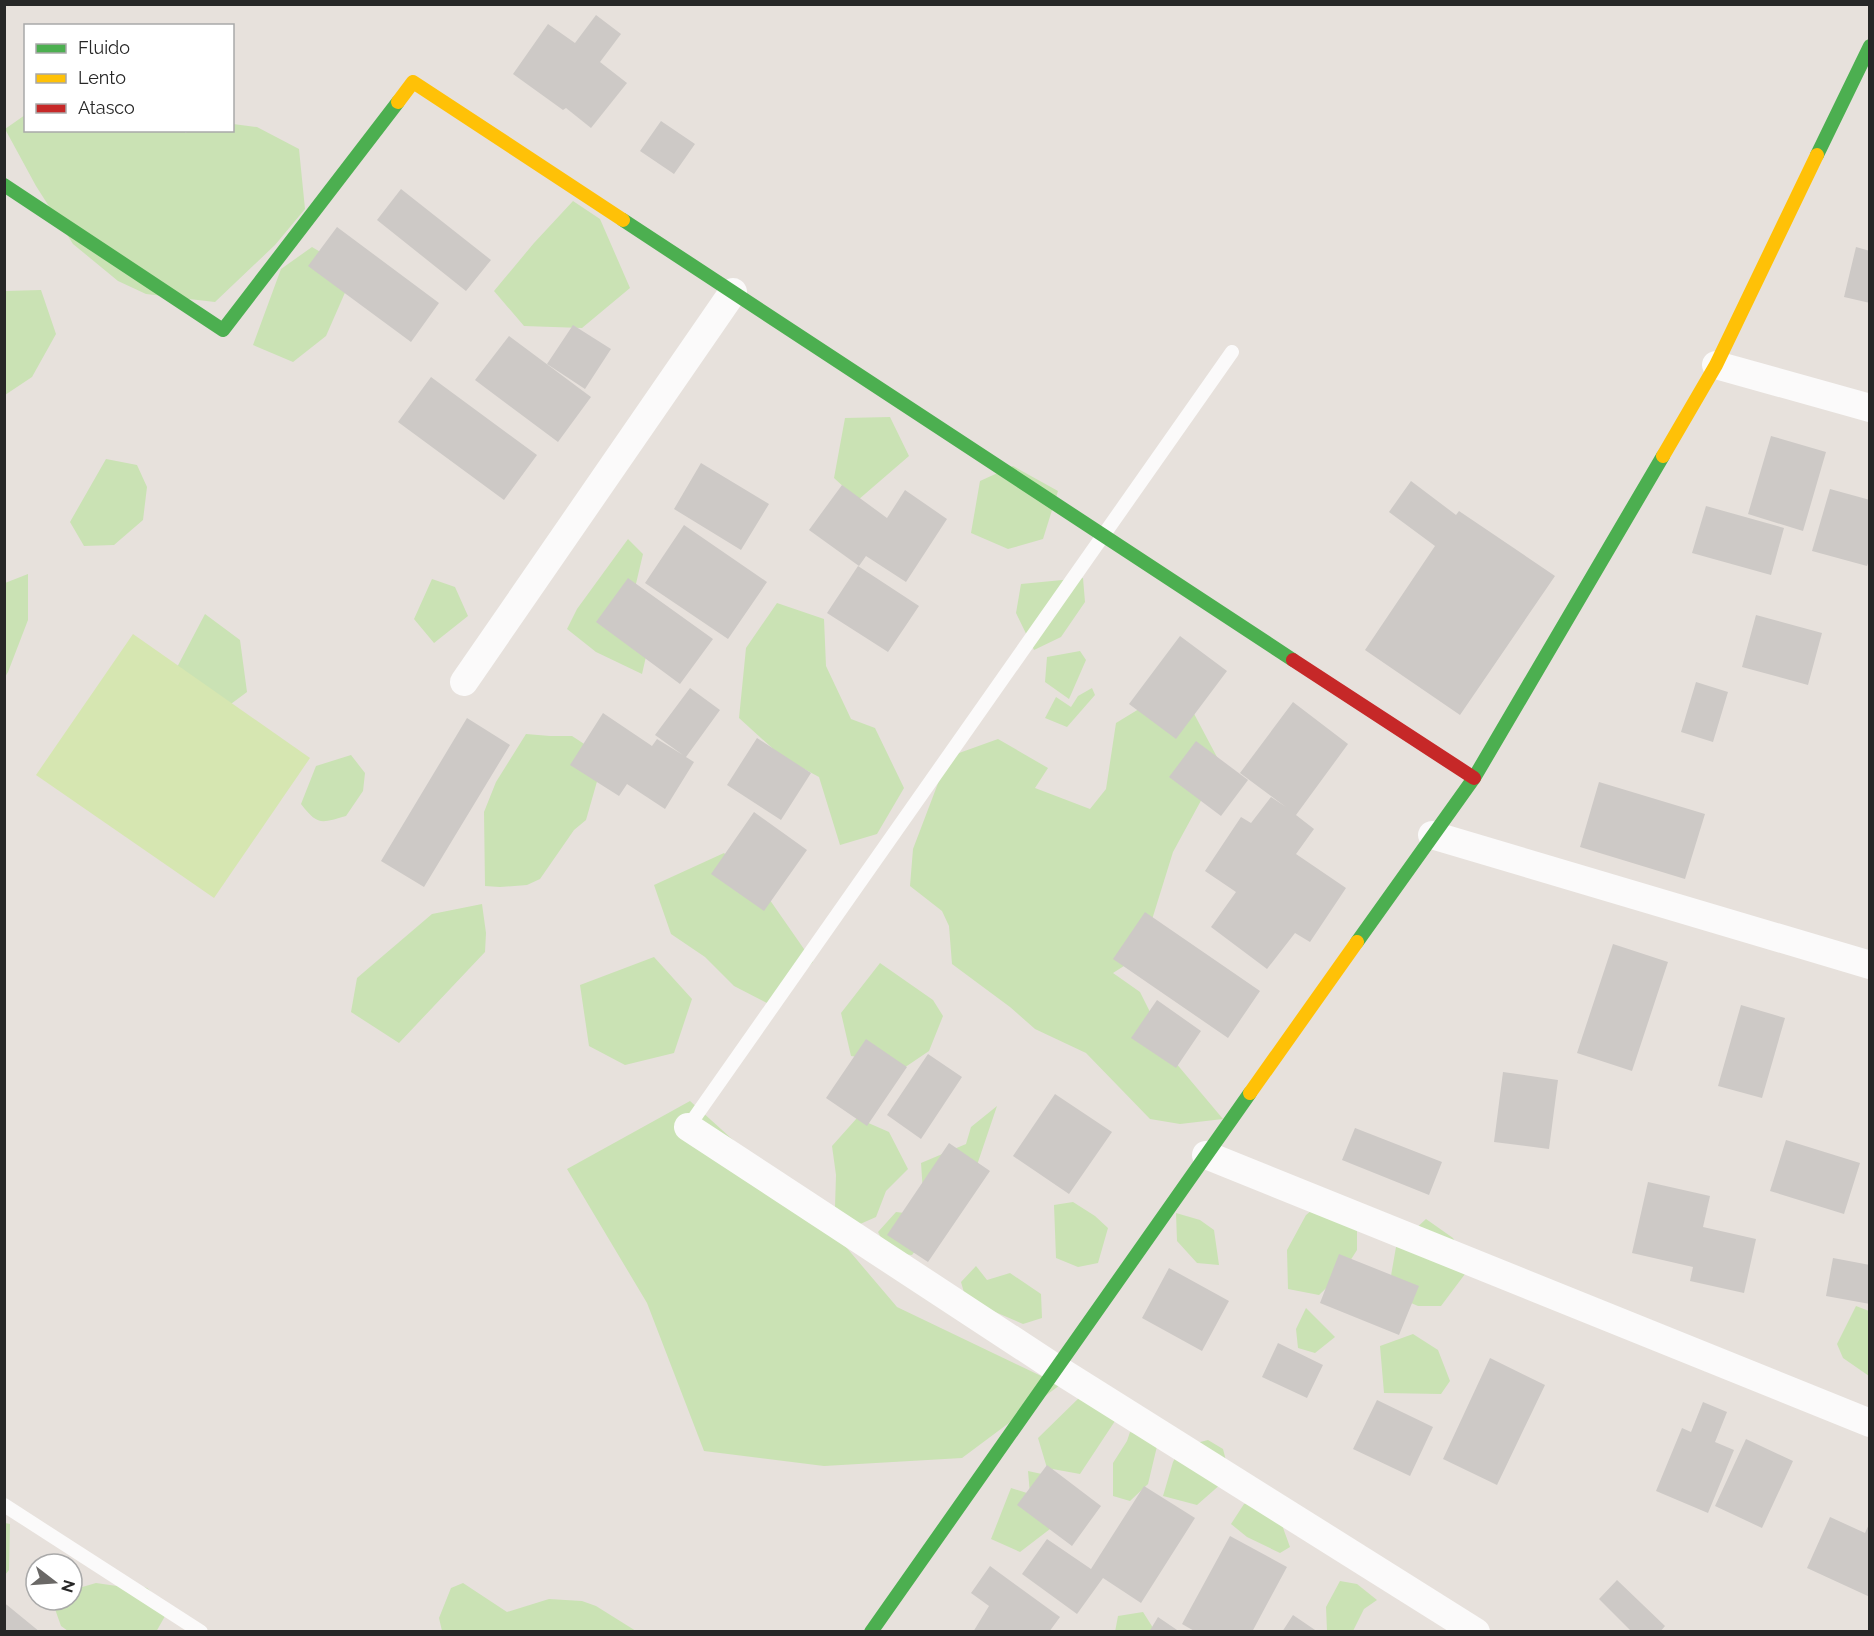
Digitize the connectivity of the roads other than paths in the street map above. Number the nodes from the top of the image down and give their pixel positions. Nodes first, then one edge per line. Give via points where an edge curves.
1 (1869, 46) edge
2 (4, 185) edge
3 (733, 292) junction
4 (1232, 352) dead end
5 (1716, 365) junction
6 (1869, 408) edge
7 (1103, 535) junction
8 (464, 682) dead end
9 (1474, 778) junction
10 (1432, 835) junction
11 (1869, 965) edge
12 (687, 1127) joint
13 (1206, 1155) junction
14 (1057, 1369) junction
15 (1869, 1423) edge
16 (4, 1505) edge
17 (201, 1632) edge
18 (872, 1632) edge
19 (1476, 1632) edge

1 - 5 street
2 - 3 street via 223,330 413,82
3 - 7 street
3 - 8 street
4 - 7 lane
5 - 6 street
5 - 9 street
7 - 9 street
7 - 12 lane
9 - 10 street
10 - 11 street
10 - 13 street
12 - 14 street
13 - 14 street
13 - 15 street
14 - 18 street
14 - 19 street
16 - 17 lane

